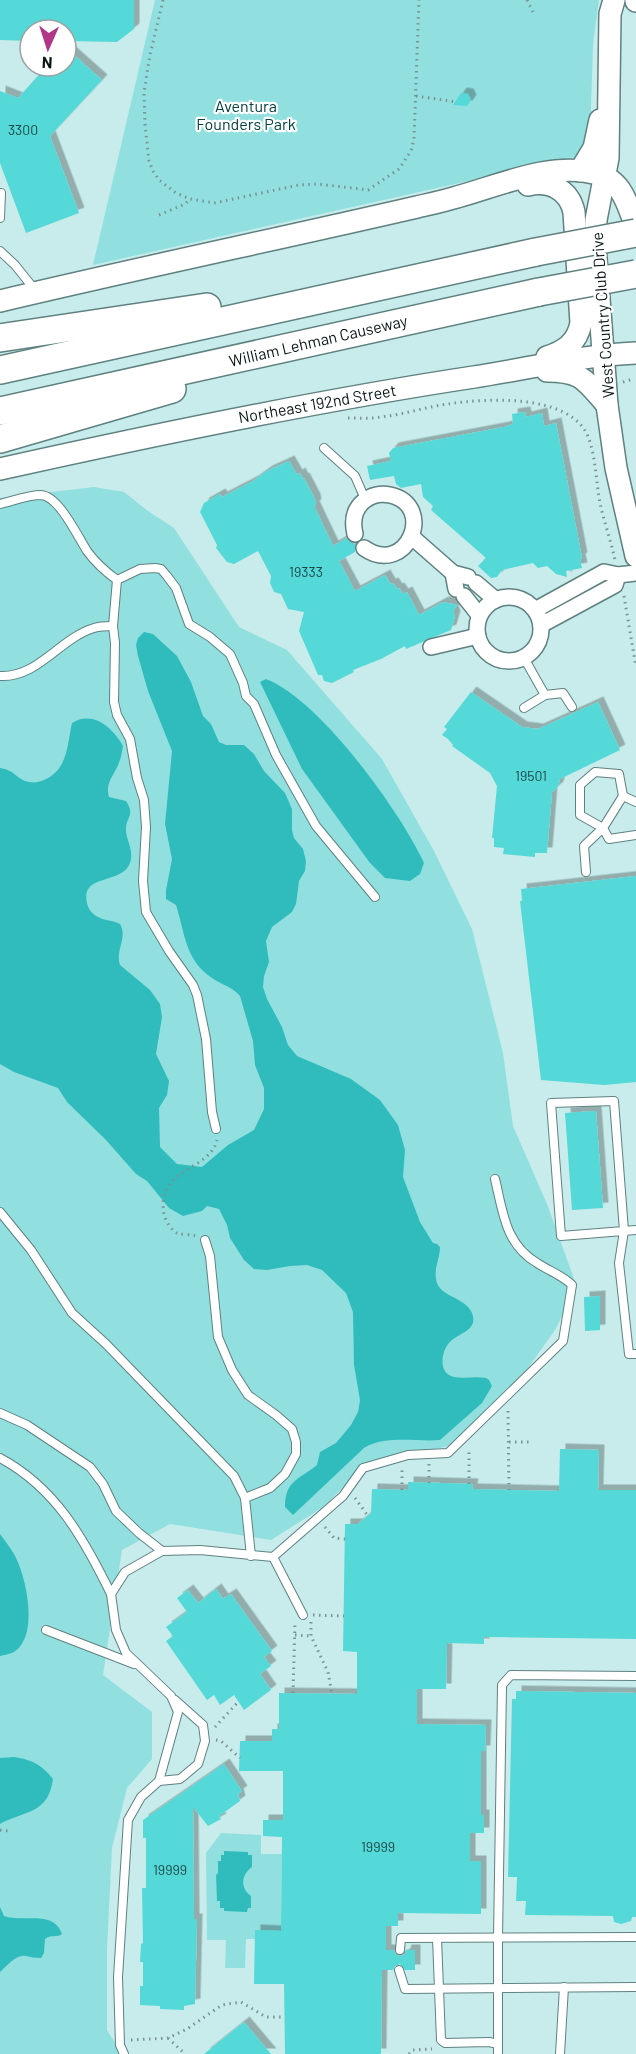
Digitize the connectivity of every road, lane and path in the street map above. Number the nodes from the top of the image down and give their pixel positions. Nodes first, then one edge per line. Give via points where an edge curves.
1 (164, 0) edge
2 (419, 0) edge
3 (527, 0) edge
4 (614, 0) edge
5 (533, 12) dead end
6 (608, 79) junction
7 (416, 96) junction
8 (457, 102) dead end
9 (580, 171) junction
10 (605, 176) junction
11 (1, 193) edge
12 (456, 197) junction
13 (190, 200) junction
14 (159, 215) dead end
15 (0, 218) edge
16 (636, 227) edge
17 (636, 233) edge
18 (0, 254) edge
19 (492, 261) junction
20 (636, 274) edge
21 (36, 292) junction
22 (0, 301) edge
23 (0, 338) edge
24 (282, 348) junction
25 (636, 353) edge
26 (603, 354) junction
27 (0, 370) edge
28 (507, 372) junction
29 (607, 405) junction
30 (0, 411) edge
31 (340, 418) dead end
32 (0, 439) edge
33 (324, 448) dead end
34 (0, 469) edge
35 (365, 500) junction
36 (0, 504) edge
37 (355, 534) dead end
38 (412, 537) junction
39 (611, 546) dead end
40 (364, 548) dead end
41 (636, 556) edge
42 (453, 573) junction
43 (636, 573) edge
44 (618, 575) junction
45 (117, 580) junction
46 (625, 597) dead end
47 (496, 600) junction
48 (535, 610) junction
49 (479, 615) junction
50 (541, 625) junction
51 (113, 626) junction
52 (478, 636) junction
53 (431, 647) dead end
54 (524, 658) junction
55 (636, 667) edge
56 (0, 676) edge
57 (545, 694) junction
58 (572, 707) dead end
59 (524, 708) dead end
60 (623, 796) junction
61 (636, 802) edge
62 (603, 828) junction
63 (636, 835) edge
64 (586, 872) dead end
65 (375, 897) dead end
66 (216, 1129) joint
67 (495, 1179) dead end
68 (0, 1212) edge
69 (636, 1230) edge
70 (624, 1231) junction
71 (205, 1240) joint
72 (636, 1354) edge
73 (508, 1395) junction
74 (0, 1413) edge
75 (469, 1433) junction
76 (508, 1442) junction
77 (533, 1442) dead end
78 (429, 1454) junction
79 (402, 1457) junction
80 (0, 1458) edge
81 (429, 1483) dead end
82 (469, 1484) dead end
83 (348, 1489) junction
84 (402, 1490) dead end
85 (509, 1490) dead end
86 (245, 1498) junction
87 (368, 1516) dead end
88 (318, 1518) junction
89 (345, 1539) dead end
90 (162, 1551) junction
91 (251, 1556) junction
92 (273, 1557) junction
93 (111, 1594) junction
94 (303, 1614) joint
95 (344, 1616) dead end
96 (46, 1630) dead end
97 (295, 1635) junction
98 (311, 1636) junction
99 (138, 1665) junction
100 (636, 1676) edge
101 (293, 1693) dead end
102 (332, 1694) dead end
103 (171, 1696) junction
104 (238, 1702) dead end
105 (205, 1739) junction
106 (240, 1758) dead end
107 (159, 1781) junction
108 (0, 1830) edge
109 (9, 1831) dead end
110 (636, 1937) edge
111 (437, 1938) junction
112 (498, 1938) junction
113 (400, 1950) dead end
114 (399, 1970) dead end
115 (564, 1987) junction
116 (636, 1987) edge
117 (438, 1988) junction
118 (498, 1988) junction
119 (285, 2017) dead end
120 (168, 2038) junction
121 (120, 2043) junction
122 (498, 2044) junction
123 (432, 2049) dead end
124 (115, 2054) edge
125 (124, 2054) edge
126 (185, 2054) edge
127 (409, 2054) edge
128 (498, 2054) edge
129 (560, 2054) edge

1 - 13 path via 144,92 147,151 159,180
2 - 7 path
3 - 5 path
4 - 6 street, West Country Club Drive
6 - 9 street via 596,142
6 - 10 street, West Country Club Drive
7 - 8 path
7 - 13 path via 411,151 399,169 368,190 299,185 224,202
9 - 10 street
9 - 12 street via 547,173
10 - 16 street via 620,189
10 - 26 street, West Country Club Drive via 595,238
11 - 15 lane
12 - 21 street
12 - 28 street via 543,183 560,189 572,205 581,311 578,333 564,351
13 - 14 path
17 - 19 highway, bridge
18 - 21 lane via 15,265
19 - 23 highway via 395,266 193,310
19 - 27 highway
20 - 24 highway, William Lehman Causeway, bridge
21 - 22 street
24 - 30 highway, William Lehman Causeway
24 - 32 highway via 158,394
25 - 26 street, Northeast 192nd Street
26 - 28 street, Northeast 192nd Street
26 - 29 street, West Country Club Drive
28 - 29 street via 570,372 585,380
28 - 34 street, Northeast 192nd Street via 310,404
29 - 41 street, West Country Club Drive via 616,468
31 - 39 path via 380,417 483,401 518,401 572,416 589,439
33 - 35 lane via 356,476
35 - 37 street via 354,516
35 - 38 street via 385,494 403,501 414,517
36 - 45 lane via 42,495 51,498 88,552
38 - 40 street via 389,555
38 - 42 street
42 - 47 street via 472,580
42 - 49 street via 460,593
43 - 44 street
44 - 48 street via 604,572
44 - 50 street via 615,585
45 - 51 lane
45 - 65 lane via 140,569 161,569 167,576 176,588 189,624 230,654 246,696 316,826
46 - 55 path
47 - 48 street via 520,599
47 - 49 street
48 - 50 street
49 - 52 street
50 - 54 street via 539,642
51 - 56 lane via 93,628 32,669
51 - 66 lane via 114,702 130,739 144,800 146,912 197,995
52 - 53 street
52 - 54 street via 492,657 503,661
54 - 57 lane
57 - 58 lane via 564,693
57 - 59 lane
60 - 61 lane
60 - 62 lane
60 - 62 lane via 619,774 595,772 580,785 580,815
62 - 63 lane via 609,838
62 - 64 lane via 584,846
66 - 71 path via 214,1150 176,1176 162,1204 165,1220 177,1233
67 - 73 lane via 503,1212 520,1252 572,1285 563,1341
68 - 86 lane via 31,1250 72,1313 234,1476
69 - 70 lane
70 - 70 lane via 561,1236 551,1103 614,1101
70 - 72 lane via 619,1263 629,1354
71 - 86 lane via 218,1337 232,1370 248,1395 292,1429 297,1442 296,1454 285,1474 270,1488
73 - 75 lane
73 - 76 path
74 - 90 lane via 27,1425 90,1467 116,1511
75 - 78 lane via 448,1453
75 - 82 path
76 - 77 path
76 - 85 path
78 - 79 lane
78 - 81 path
79 - 83 lane via 363,1468
79 - 84 path
80 - 93 lane via 46,1491 62,1510
83 - 87 path
83 - 88 lane
86 - 91 lane
88 - 89 path via 334,1538
88 - 92 lane
90 - 91 lane via 200,1550
90 - 93 lane via 124,1572
91 - 92 lane
92 - 94 lane
93 - 99 lane via 116,1630 126,1653
94 - 97 path via 296,1615
95 - 98 path via 312,1615
96 - 99 lane
97 - 98 path
97 - 101 path
98 - 102 path via 328,1672
99 - 103 lane
100 - 112 lane via 511,1675 502,1685
103 - 105 lane via 203,1725
103 - 107 lane via 178,1712
104 - 105 path
105 - 106 path via 221,1741
105 - 107 lane via 198,1764 180,1779
107 - 121 lane via 141,1797 128,1820 118,1977
108 - 109 path
110 - 112 lane
111 - 112 lane
111 - 113 lane via 401,1938
111 - 117 lane
112 - 118 lane
114 - 117 lane via 405,1989
115 - 116 lane
115 - 118 lane
115 - 129 lane
117 - 118 lane
117 - 122 lane via 441,2040
118 - 122 lane
119 - 120 path via 266,2017 241,2002 222,2005
120 - 121 path
120 - 126 path
121 - 124 lane
121 - 125 lane
122 - 128 lane
123 - 127 path via 412,2050

